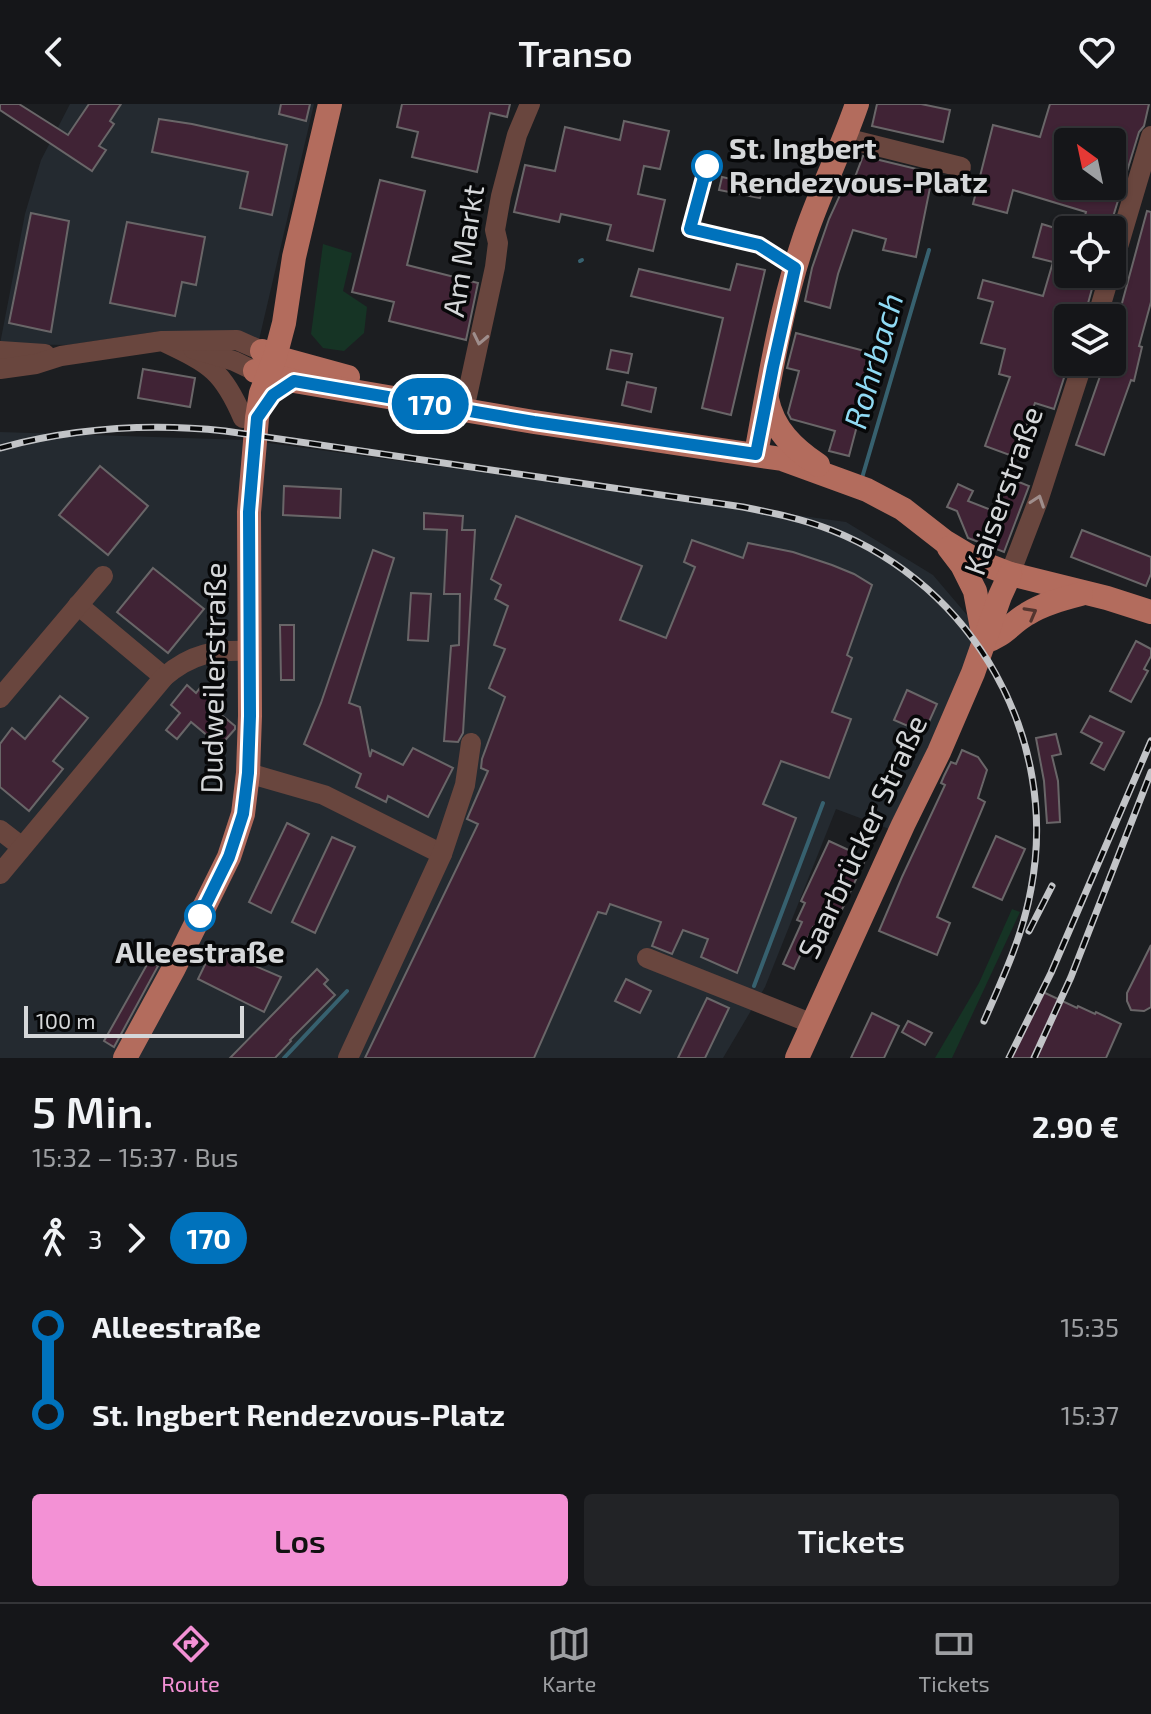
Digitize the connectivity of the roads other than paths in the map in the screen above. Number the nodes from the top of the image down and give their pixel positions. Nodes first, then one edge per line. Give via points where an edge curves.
1 (330, 104) edge
2 (530, 104) edge
3 (857, 104) edge
4 (1151, 136) edge
5 (845, 138) junction
6 (961, 167) dead end
7 (1126, 220) edge
8 (162, 341) junction
9 (0, 351) edge
10 (61, 356) junction
11 (265, 363) junction
12 (0, 369) edge
13 (1078, 376) edge
14 (294, 381) junction
15 (766, 396) junction
16 (434, 405) junction
17 (464, 410) junction
18 (250, 418) junction
19 (756, 454) junction
20 (839, 480) junction
21 (944, 541) junction
22 (1010, 574) junction
23 (103, 576) dead end
24 (1083, 593) junction
25 (78, 605) junction
26 (1147, 608) edge
27 (984, 642) junction
28 (249, 651) junction
29 (164, 677) junction
30 (0, 698) edge
31 (471, 743) dead end
32 (248, 773) junction
33 (0, 830) edge
34 (22, 847) junction
35 (442, 854) junction
36 (0, 874) edge
37 (647, 958) dead end
38 (813, 1024) junction
39 (125, 1058) edge
40 (348, 1058) edge
41 (797, 1058) edge

1 - 11 main road, Dudweilerstraße via 284,323
2 -> 17 street, Am Markt via 501,196 495,267
3 - 5 main road
4 - 7 street
5 - 6 street
5 - 15 main road via 795,268
8 - 10 street
8 - 11 street via 237,340
8 - 18 street via 204,361
9 - 10 street
10 - 12 street
11 - 14 main road
11 - 16 main road
11 - 18 main road, Dudweilerstraße via 261,393
22 -> 13 street, Kaiserstraße
14 - 16 main road
14 - 18 main road
15 - 19 main road
15 - 20 main road via 786,440
16 - 17 main road
17 - 19 main road
18 - 28 main road, Dudweilerstraße
19 - 20 main road
20 - 21 main road via 903,509
21 - 22 main road
21 - 27 main road via 972,584
22 - 24 main road
22 - 27 main road, Kaiserstraße
23 - 25 street
24 - 26 main road
27 -> 24 main road via 1002,635 1029,612
25 - 29 street
25 - 30 street
27 - 38 main road, Saarbrücker Straße
28 - 29 street via 205,653
28 - 32 main road, Dudweilerstraße
29 - 34 street
31 - 35 street via 465,785
32 - 35 street via 324,795
32 - 39 main road, Dudweilerstraße via 243,814 229,857
33 - 34 street
34 - 36 street
35 - 40 street
37 - 38 street
38 - 41 main road, Saarbrücker Straße

